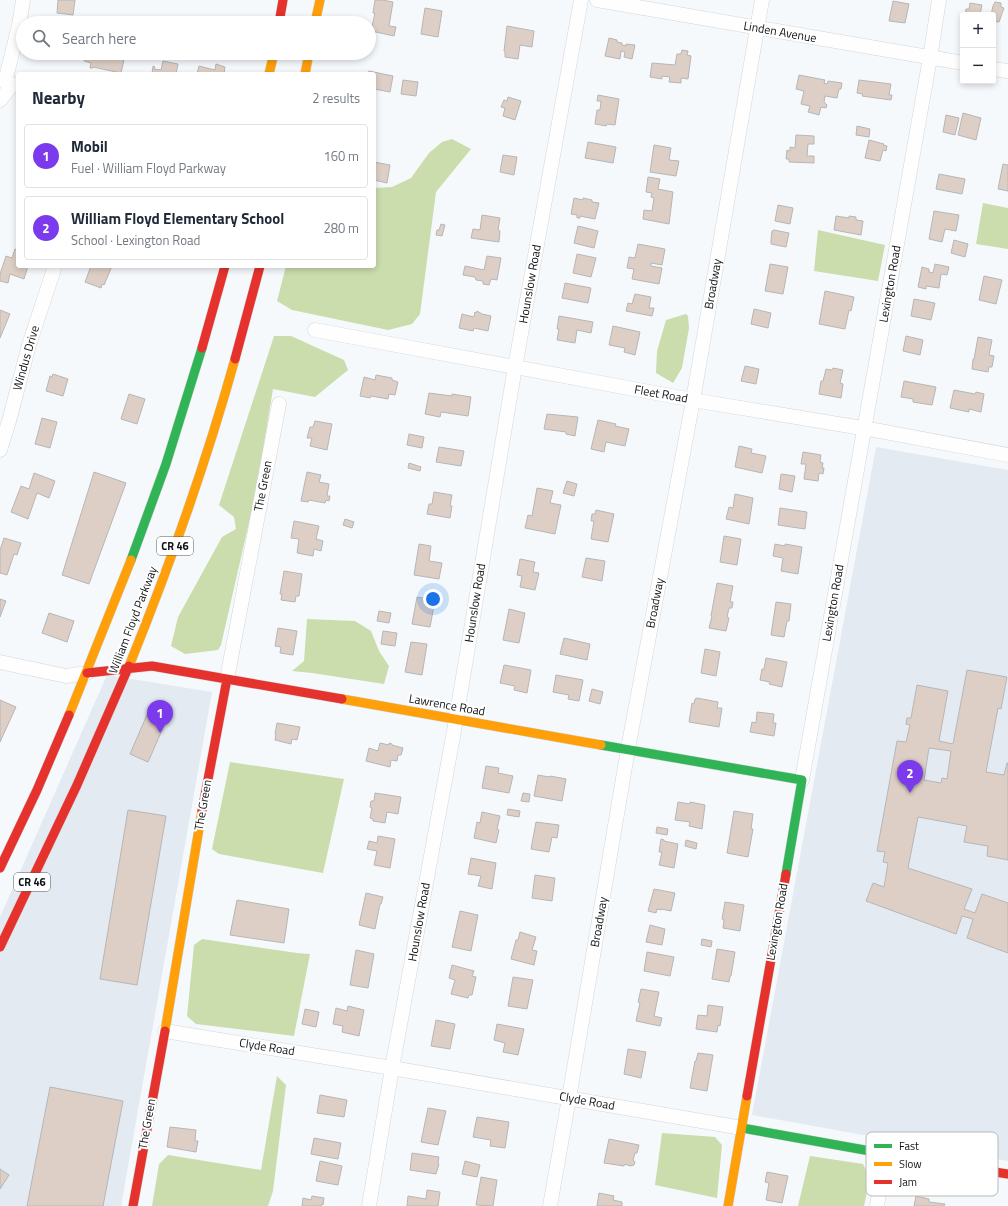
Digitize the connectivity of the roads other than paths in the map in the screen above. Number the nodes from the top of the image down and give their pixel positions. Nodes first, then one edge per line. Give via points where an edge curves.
1 (23, 0) edge
2 (283, 0) edge
3 (320, 0) edge
4 (581, 0) edge
5 (597, 0) edge
6 (762, 0) edge
7 (939, 0) edge
8 (20, 16) edge
9 (280, 16) edge
10 (317, 16) edge
11 (757, 28) junction
12 (16, 42) edge
13 (930, 58) junction
14 (273, 60) edge
15 (308, 60) edge
16 (960, 63) edge
17 (996, 69) edge
18 (1008, 71) edge
19 (270, 72) edge
20 (305, 72) edge
21 (9, 83) edge
22 (0, 100) edge
23 (54, 268) edge
24 (224, 268) edge
25 (259, 268) edge
26 (315, 330) dead end
27 (515, 367) junction
28 (693, 400) junction
29 (279, 404) dead end
30 (865, 429) junction
31 (0, 450) edge
32 (1008, 455) edge
33 (0, 662) edge
34 (128, 668) junction
35 (87, 673) junction
36 (227, 679) junction
37 (456, 719) junction
38 (628, 749) junction
39 (802, 780) junction
40 (0, 868) edge
41 (0, 947) edge
42 (165, 1031) junction
43 (392, 1068) junction
44 (569, 1098) junction
45 (742, 1128) junction
46 (866, 1151) edge
47 (998, 1172) edge
48 (1008, 1174) edge
49 (879, 1196) edge
50 (133, 1206) edge
51 (369, 1206) edge
52 (550, 1206) edge
53 (728, 1206) edge
54 (877, 1206) edge

1 - 8 street
2 - 9 main road
3 - 10 main road
4 - 27 street, Hounslow Road
5 - 11 street, Linden Avenue
6 - 11 street, Broadway
7 - 13 street, Lexington Road
11 - 13 street, Linden Avenue
11 - 28 street, Broadway
12 - 21 street
13 - 16 street, Linden Avenue
13 - 30 street, Lexington Road
14 - 19 main road
15 - 20 main road
17 - 18 street
21 - 22 street
23 - 31 street, Windus Drive via 29,345
24 - 35 main road, William Floyd Parkway / CR 46 via 152,504
25 - 34 main road, William Floyd Parkway / CR 46 via 234,364 199,473 175,545
26 - 27 street, Fleet Road
27 - 28 street, Fleet Road
27 - 37 street, Hounslow Road
28 - 30 street, Fleet Road
28 - 38 street, Broadway
29 - 36 street, The Green
30 - 32 street, Fleet Road
30 - 39 street, Lexington Road
33 - 35 street via 66,676
34 - 35 main road, Lawrence Road
34 - 36 main road, Lawrence Road via 152,666
34 - 41 main road, William Floyd Parkway / CR 46 via 63,816
35 - 40 main road, William Floyd Parkway / CR 46 via 47,770
36 - 37 main road, Lawrence Road
36 - 42 main road, The Green
37 - 38 main road, Lawrence Road
37 - 43 street, Hounslow Road
38 - 39 main road, Lawrence Road
38 - 44 street, Broadway
39 - 45 main road, Lexington Road
42 - 43 street, Clyde Road
42 - 50 main road, The Green
43 - 44 street, Clyde Road
43 - 51 street, Hounslow Road
44 - 45 street, Clyde Road
44 - 52 street, Broadway
45 - 46 main road, Clyde Road
45 - 53 main road, Lexington Road
47 - 48 main road, Clyde Road
49 - 54 street

